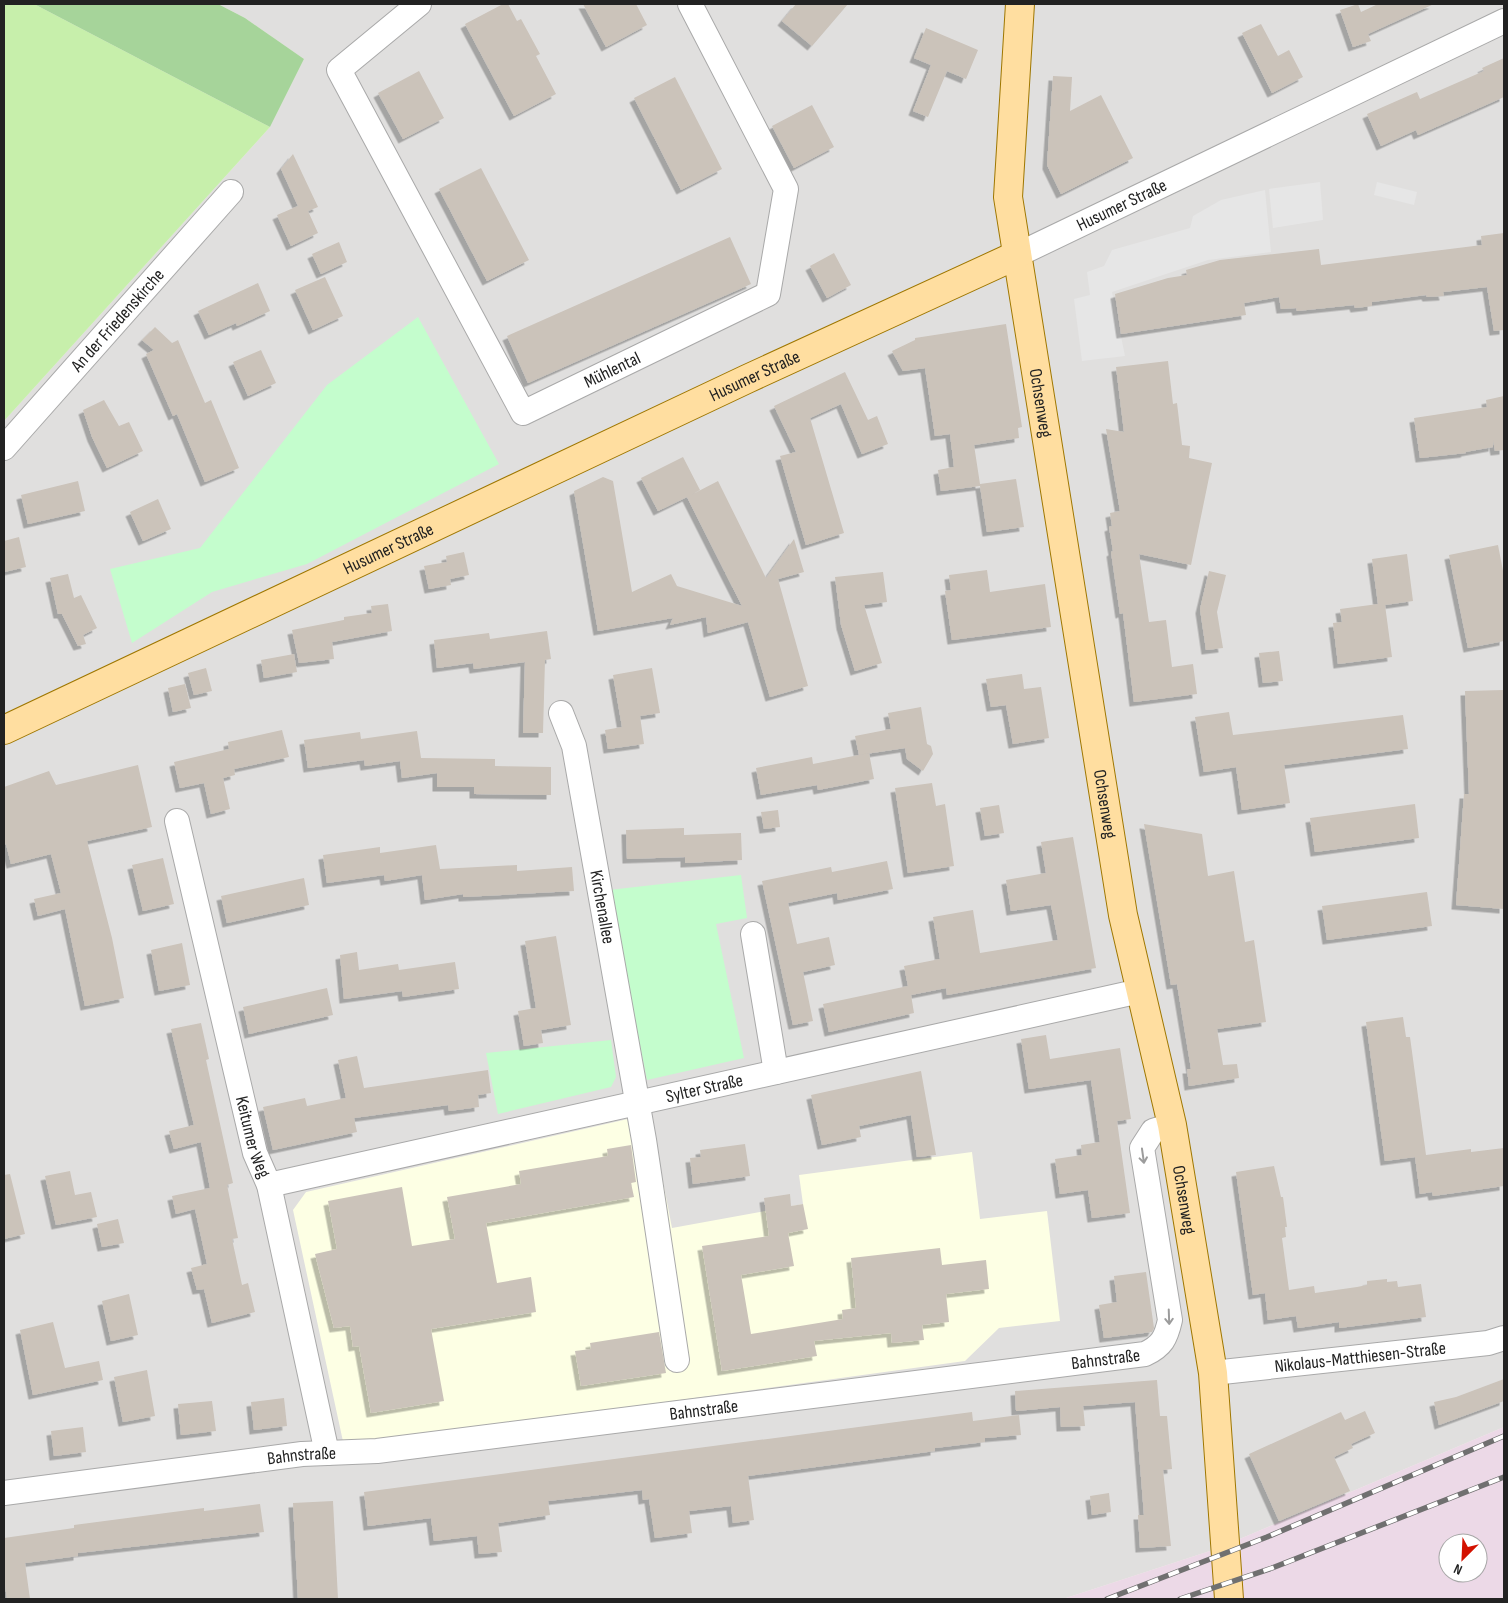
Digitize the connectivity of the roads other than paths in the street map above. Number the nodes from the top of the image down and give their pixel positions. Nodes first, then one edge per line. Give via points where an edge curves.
1 (419, 4) edge
2 (690, 4) edge
3 (1020, 4) edge
4 (1504, 21) edge
5 (231, 192) dead end
6 (1017, 254) junction
7 (4, 448) edge
8 (561, 712) dead end
9 (4, 730) edge
10 (177, 821) dead end
11 (753, 934) dead end
12 (1140, 990) junction
13 (776, 1072) junction
14 (637, 1103) junction
15 (1172, 1125) junction
16 (269, 1185) junction
17 (1504, 1338) edge
18 (677, 1360) dead end
19 (1213, 1372) junction
20 (327, 1453) junction
21 (4, 1493) edge
22 (1229, 1599) edge

1 - 2 street, Mühlental via 339,70 523,413 768,294 786,189
3 - 6 main road, Ochsenweg via 1008,197
4 - 6 street, Husumer Straße
5 - 7 street, An der Friedenskirche
6 - 9 main road, Husumer Straße
6 - 12 main road, Ochsenweg via 1122,914
8 - 14 street, Kirchenallee via 574,746
10 - 16 street, Keitumer Weg via 255,1153
11 - 13 street
12 - 13 street, Sylter Straße
12 - 15 main road, Ochsenweg
13 - 14 street, Sylter Straße
14 - 16 street, Sylter Straße
14 - 18 street, Kirchenallee
15 - 19 main road, Ochsenweg
15 -> 20 street, Bahnstraße via 1153,1131 1142,1148 1170,1320 1166,1337 1158,1348 1144,1354 377,1451
16 - 20 street, Keitumer Weg
17 - 19 street, Nikolaus-Matthiesen-Straße via 1479,1344
19 - 22 main road, Ochsenweg
20 - 21 street, Bahnstraße

